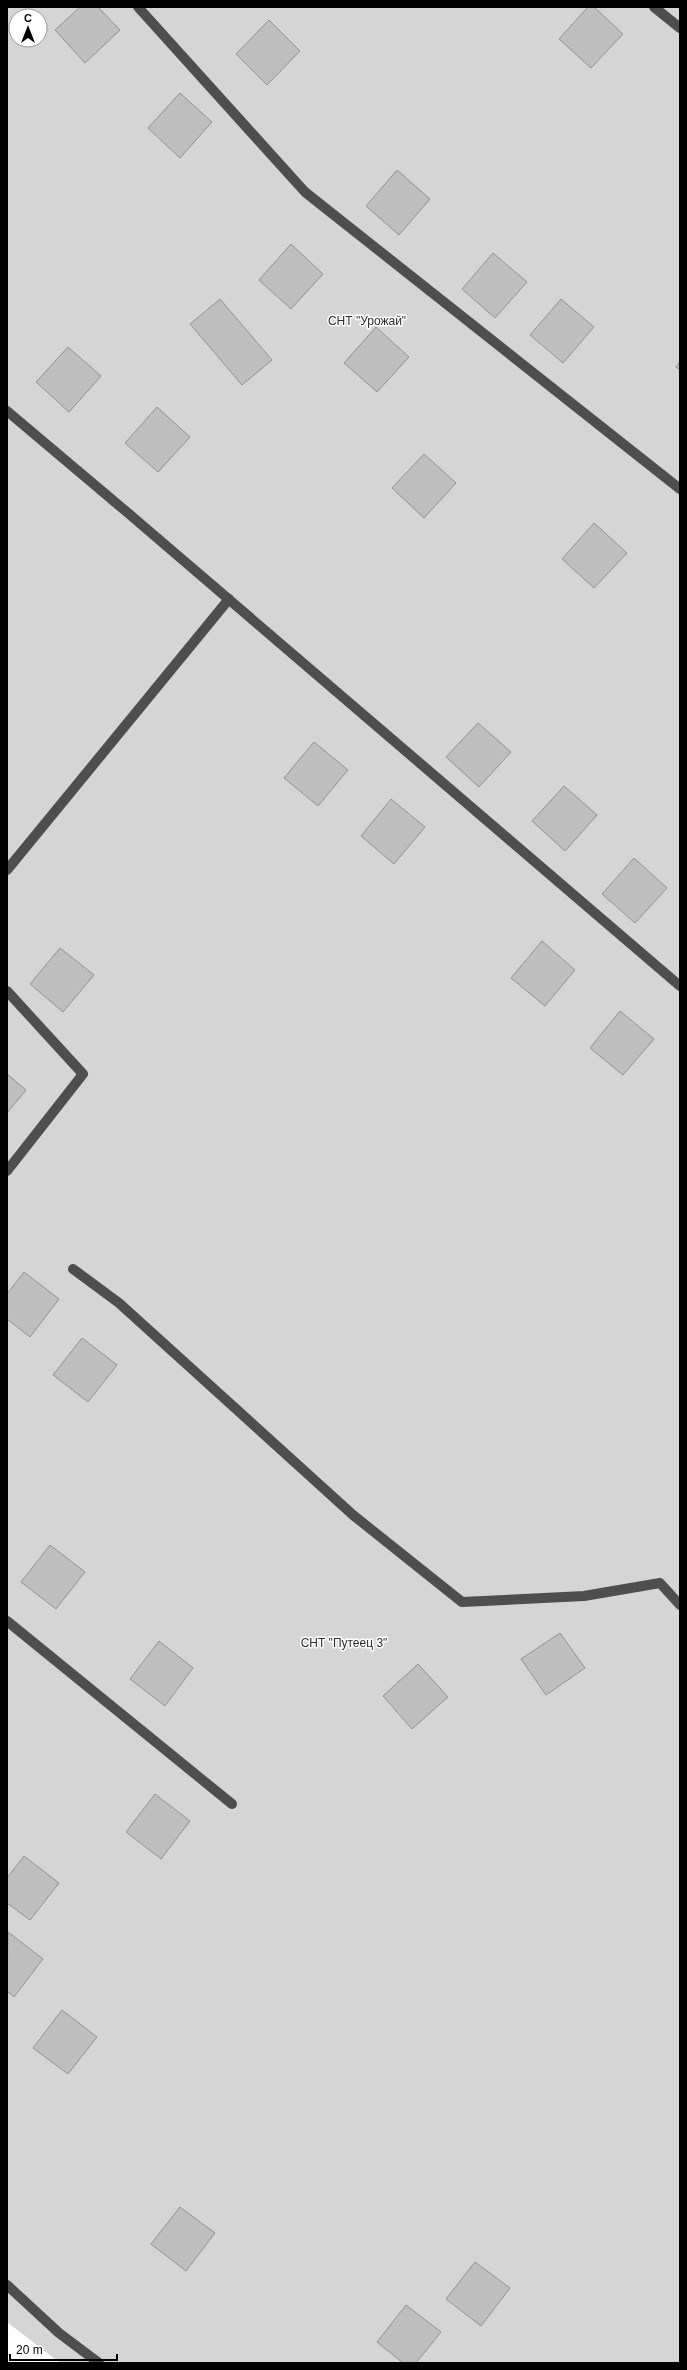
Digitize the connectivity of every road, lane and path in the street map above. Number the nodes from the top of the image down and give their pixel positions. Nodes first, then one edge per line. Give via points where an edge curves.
1 (138, 7) edge
2 (654, 7) edge
3 (680, 28) edge
4 (7, 411) edge
5 (680, 489) edge
6 (229, 599) junction
7 (7, 870) edge
8 (680, 986) edge
9 (7, 991) edge
10 (7, 1171) edge
11 (74, 1269) dead end
12 (680, 1605) edge
13 (7, 1621) edge
14 (232, 1804) dead end
15 (7, 2285) edge
16 (99, 2363) edge

1 - 5 lane via 305,192
2 - 3 lane
4 - 6 lane
6 - 7 lane
6 - 8 lane
9 - 10 lane via 84,1074
11 - 12 lane via 119,1303 353,1515 462,1602 584,1596 660,1583
13 - 14 lane
15 - 16 lane via 59,2333

